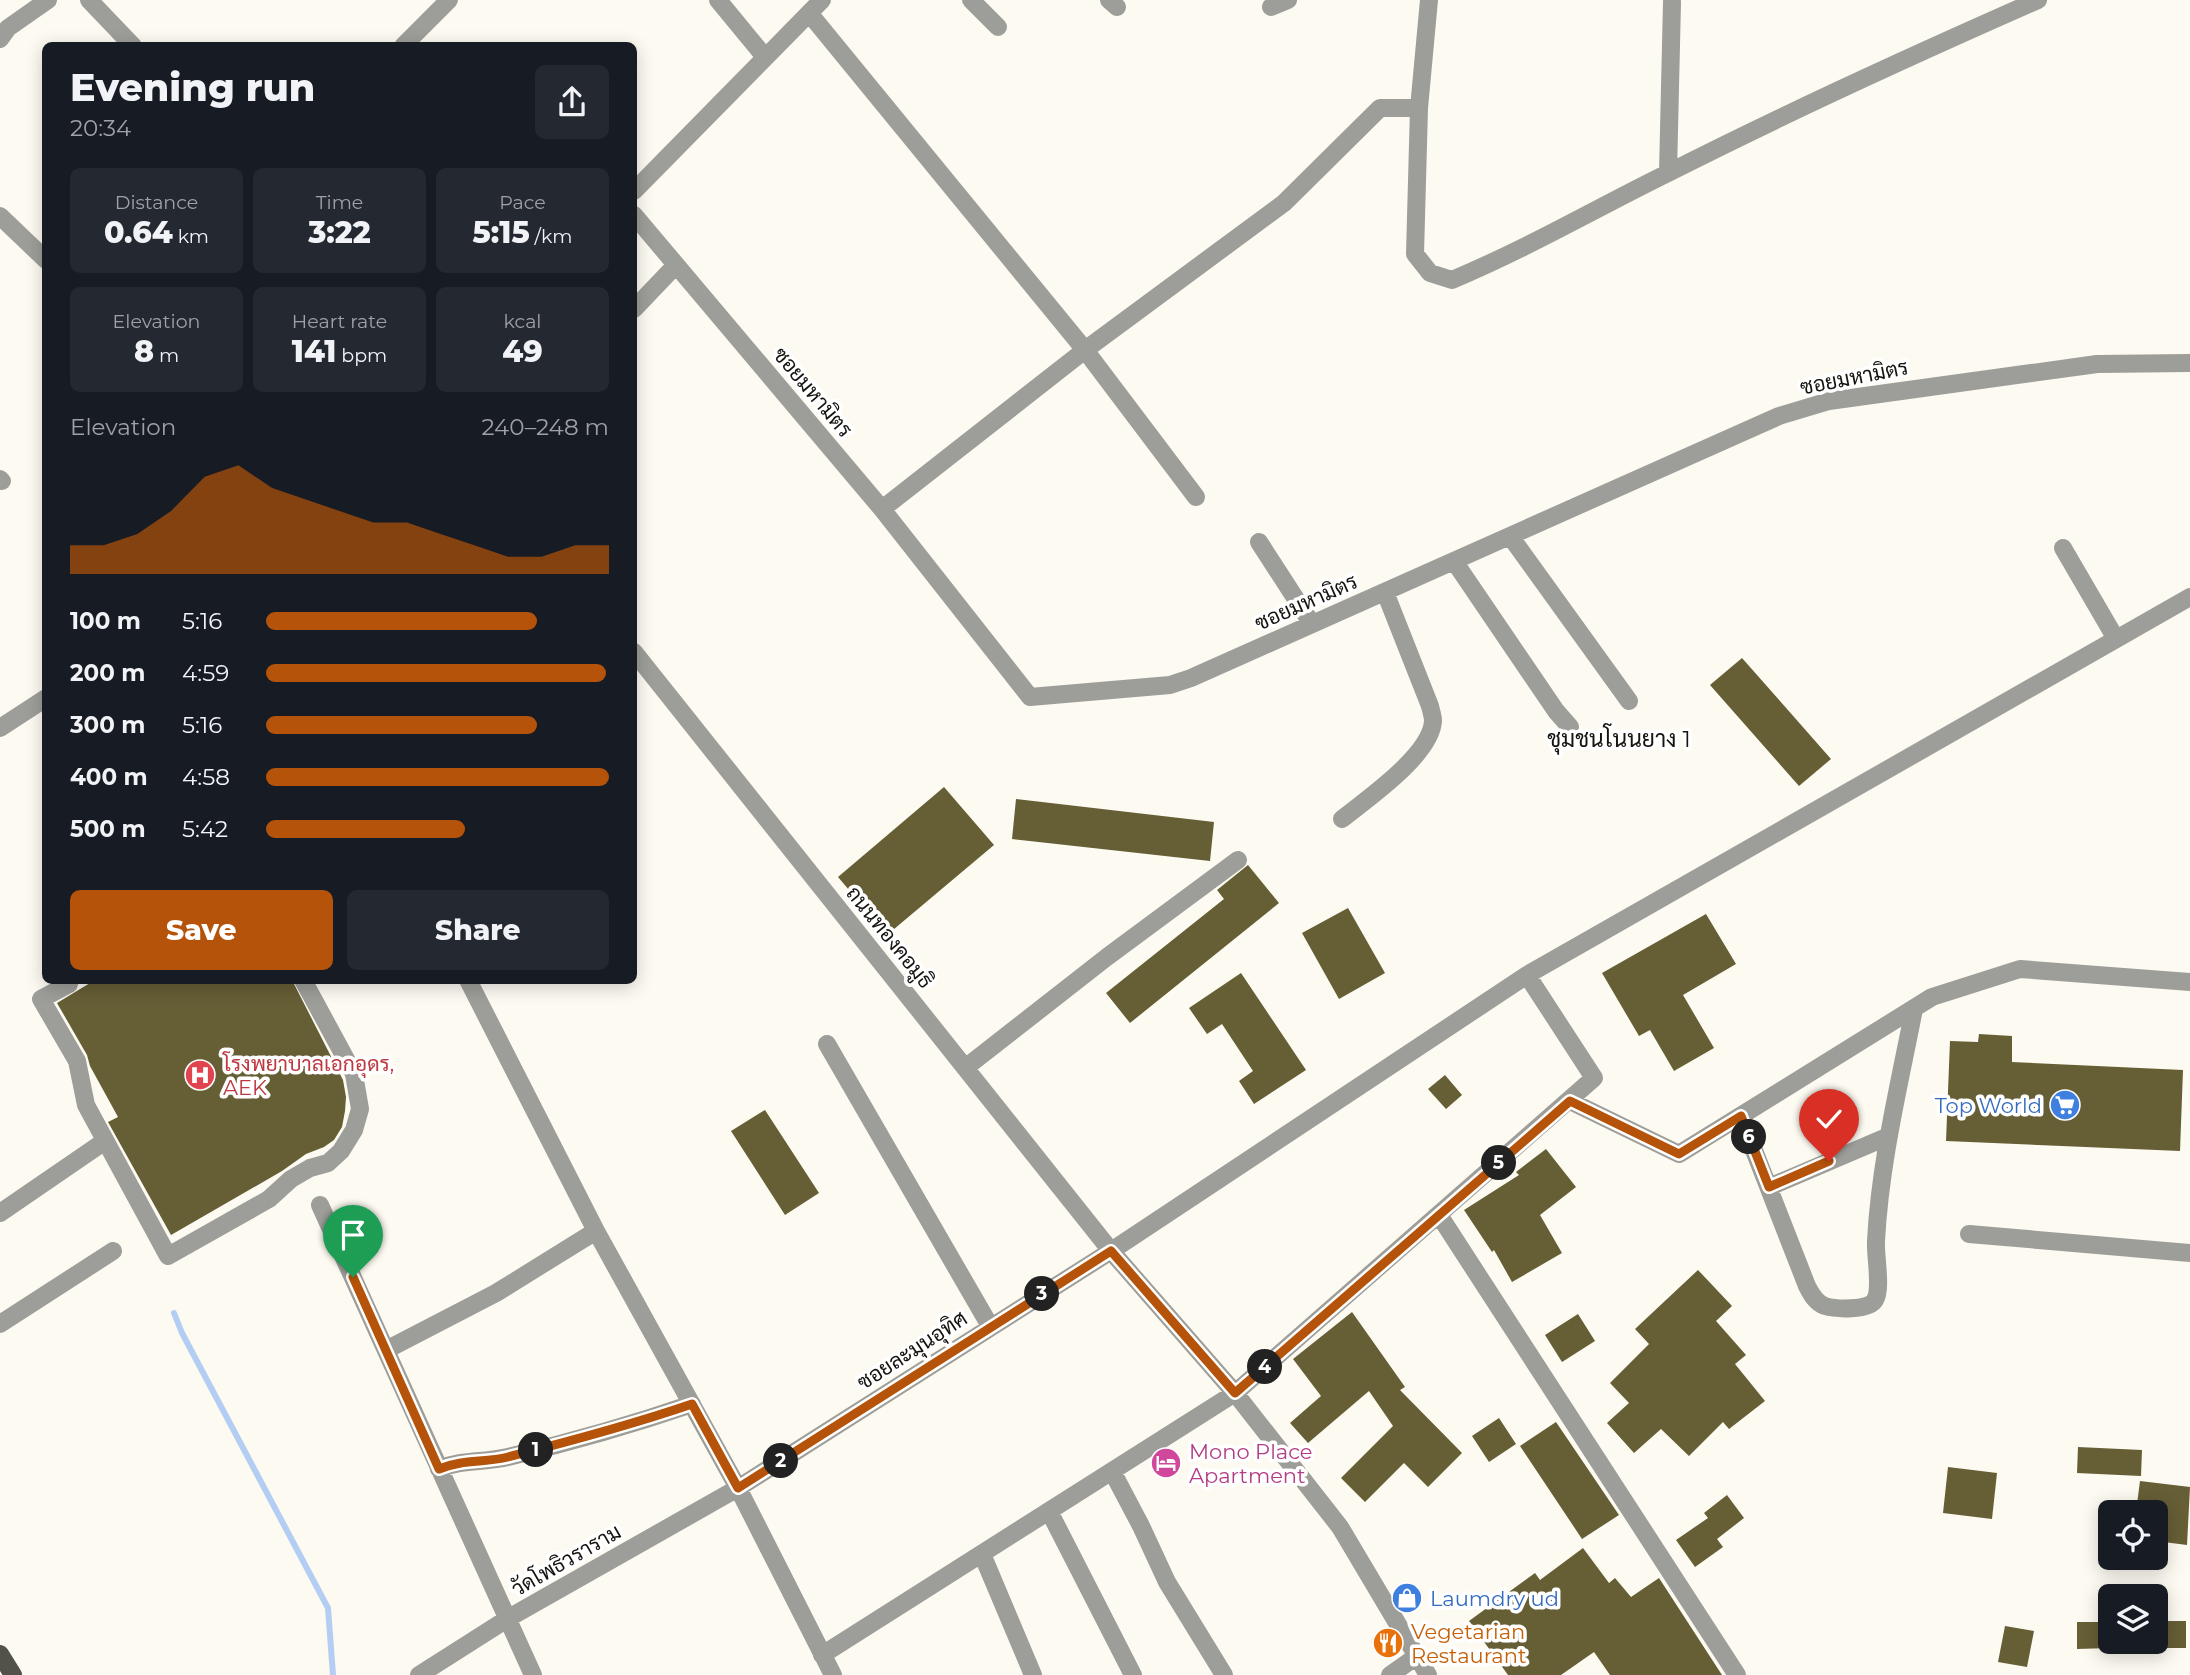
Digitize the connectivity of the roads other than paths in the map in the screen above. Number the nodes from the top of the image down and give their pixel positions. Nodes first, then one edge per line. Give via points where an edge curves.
1 (48, 0) edge
2 (89, 0) edge
3 (449, 0) edge
4 (719, 0) edge
5 (822, 0) edge
6 (971, 0) edge
7 (1288, 0) edge
8 (1429, 0) edge
9 (2038, 0) edge
10 (1672, 2) dead end
11 (1270, 7) dead end
12 (809, 13) junction
13 (998, 27) dead end
14 (0, 38) edge
15 (129, 42) edge
16 (407, 42) edge
17 (765, 57) junction
18 (1419, 108) junction
19 (1668, 173) junction
20 (637, 188) edge
21 (0, 216) edge
22 (637, 219) edge
23 (42, 256) edge
24 (675, 266) junction
25 (637, 306) edge
26 (1085, 350) junction
27 (2190, 363) edge
28 (1196, 497) dead end
29 (882, 509) junction
30 (1510, 536) junction
31 (1259, 542) dead end
32 (2063, 548) dead end
33 (1454, 561) junction
34 (1385, 592) junction
35 (2190, 597) edge
36 (1312, 624) junction
37 (2116, 639) junction
38 (637, 656) edge
39 (42, 701) edge
40 (1629, 701) dead end
41 (0, 727) edge
42 (1570, 727) dead end
43 (1342, 820) dead end
44 (1238, 860) dead end
45 (1527, 975) junction
46 (2190, 982) edge
47 (69, 984) edge
48 (305, 984) edge
49 (470, 984) edge
50 (1913, 1009) junction
51 (827, 1044) dead end
52 (965, 1068) junction
53 (1570, 1101) junction
54 (1741, 1116) junction
55 (1889, 1136) junction
56 (105, 1141) junction
57 (1769, 1187) junction
58 (320, 1205) dead end
59 (0, 1213) edge
60 (1439, 1215) junction
61 (596, 1231) junction
62 (1969, 1234) dead end
63 (113, 1251) dead end
64 (1111, 1251) junction
65 (2190, 1254) edge
66 (0, 1324) edge
67 (990, 1326) junction
68 (386, 1350) junction
69 (1235, 1393) junction
70 (692, 1404) junction
71 (439, 1469) junction
72 (1112, 1471) junction
73 (738, 1488) junction
74 (1049, 1511) junction
75 (982, 1554) junction
76 (507, 1619) junction
77 (0, 1654) edge
78 (822, 1655) junction
79 (1417, 1656) junction
80 (13, 1675) edge
81 (419, 1675) edge
82 (533, 1675) edge
83 (833, 1675) edge
84 (1033, 1675) edge
85 (1133, 1675) edge
86 (1224, 1675) edge
87 (1390, 1675) edge
88 (1428, 1675) edge
89 (1737, 1675) edge

1 - 14 street
2 - 15 street
3 - 16 street
4 - 17 street
5 - 12 street
6 - 13 street
7 - 11 street
8 - 18 street
9 - 19 street
10 - 19 street
12 - 17 street
12 - 26 street
17 - 20 street
18 - 19 street via 1415,254 1440,278 1452,280 1496,262
18 - 26 street via 1380,108 1284,203
21 - 23 street
22 - 24 street, ซอยมหามิตร
24 - 25 street
24 - 29 street, ซอยมหามิตร
26 - 28 street
26 - 29 street
27 - 30 street, ซอยมหามิตร via 2097,364 1829,401 1779,416
29 - 36 street, ซอยมหามิตร via 1030,697 1170,685
30 - 33 street, ซอยมหามิตร
30 - 40 street
31 - 36 street
32 - 37 street
33 - 34 street, ซอยมหามิตร
33 - 42 street
34 - 36 street, ซอยมหามิตร
34 - 43 street via 1433,719 1431,730 1410,761
35 - 37 street, ซอยละมุนอุทิศ
37 - 45 street, ซอยละมุนอุทิศ
38 - 52 street, ถนนทองคอมูธิ
39 - 41 street
44 - 52 street
45 - 53 street via 1594,1078
45 - 64 street, ซอยละมุนอุทิศ
46 - 50 street via 2020,969 1932,998
47 - 56 street via 41,999 77,1061 86,1105
48 - 56 street via 354,1074 360,1109 354,1130 328,1163 310,1168 269,1199 168,1255
49 - 61 street
50 - 54 street
50 - 55 street
51 - 67 street
52 - 64 street, ถนนทองคอมูธิ
53 - 54 street via 1679,1154
53 - 60 street
54 - 57 street
55 - 57 street
55 - 57 street via 1878,1204 1876,1298 1864,1308 1824,1306 1814,1298
56 - 59 street
58 - 68 street
60 - 69 street
60 - 89 street
61 - 68 street via 496,1293
61 - 70 street
62 - 65 street
63 - 66 street
64 - 67 street, ซอยละมุนอุทิศ
64 - 69 street, ถนนทองคอมูธิ
67 - 73 street, ซอยละมุนอุทิศ
68 - 71 street
69 - 72 street
69 - 79 street, ถนนทองคอมูธิ via 1340,1527
70 - 71 street via 566,1443
70 - 73 street
71 - 76 street
72 - 74 street
72 - 86 street via 1167,1582
73 - 76 street, วัดโพธิวราราม
73 - 78 street
74 - 75 street
74 - 85 street
75 - 78 street
75 - 84 street
76 - 81 street, วัดโพธิวราราม
76 - 82 street
77 - 80 main road
78 - 83 street
79 - 87 street
79 - 88 street, ถนนทองคอมูธิ

